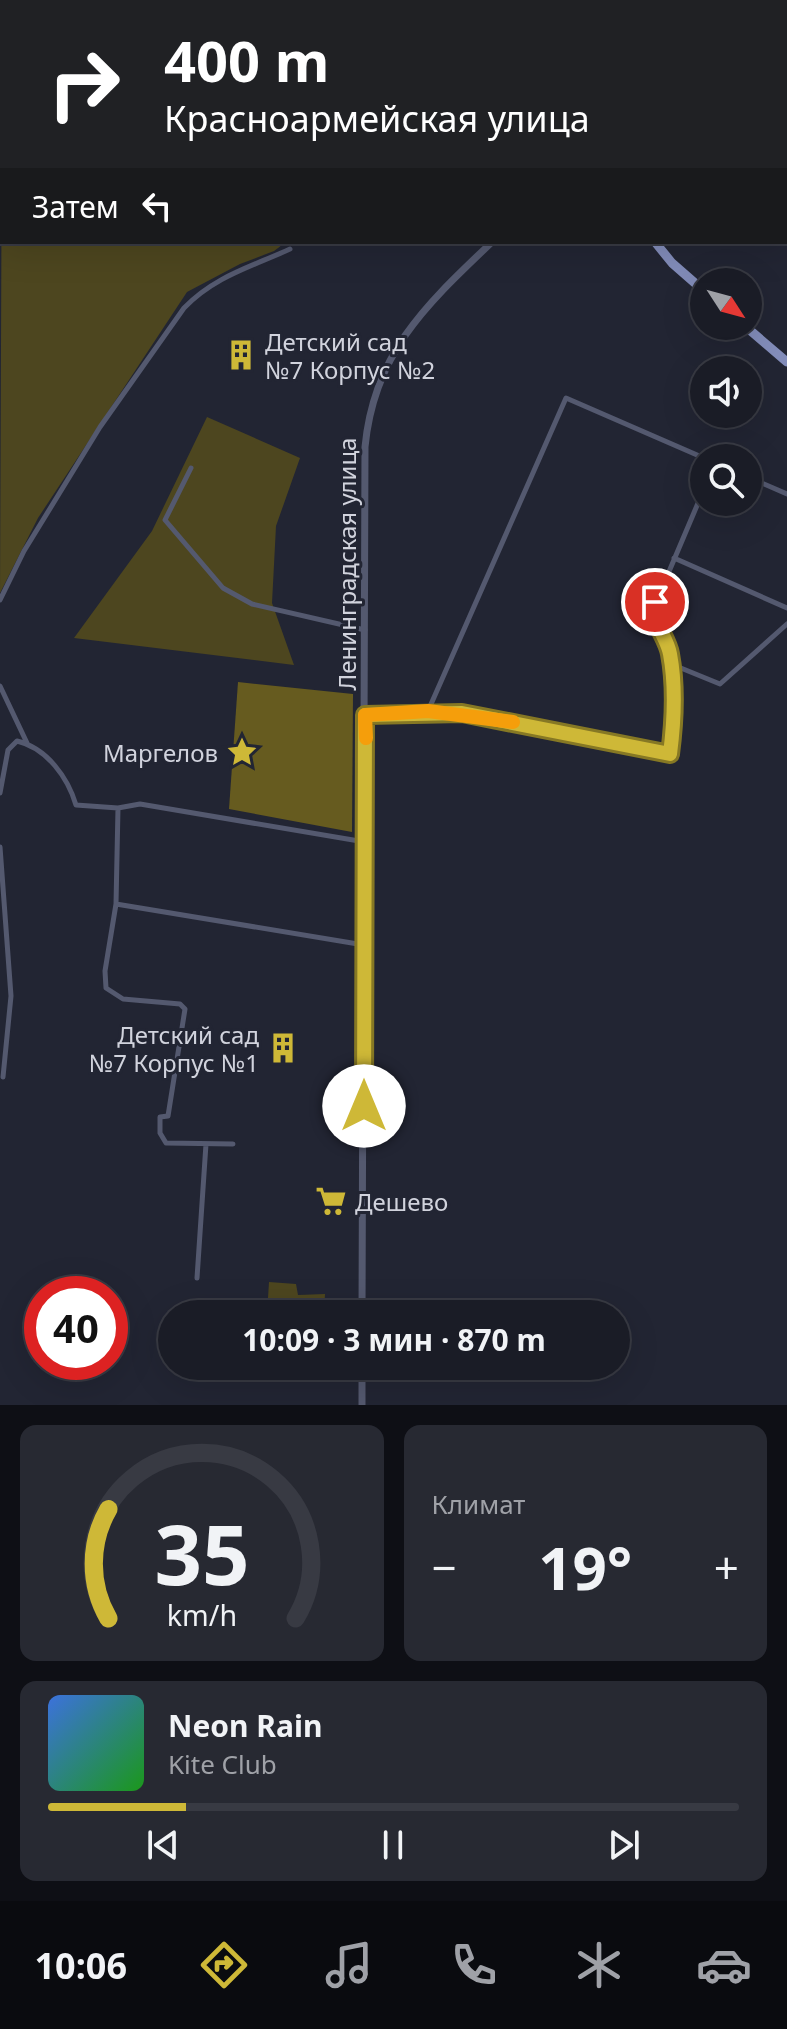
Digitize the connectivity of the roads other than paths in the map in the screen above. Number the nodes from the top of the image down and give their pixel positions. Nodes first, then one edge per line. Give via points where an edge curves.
1 (490, 244) edge
2 (657, 244) edge
3 (290, 249) dead end
4 (690, 279) edge
5 (761, 340) edge
6 (787, 362) edge
7 (690, 452) edge
8 (191, 468) dead end
9 (762, 483) edge
10 (787, 494) edge
11 (692, 516) edge
12 (674, 558) junction
13 (0, 600) edge
14 (787, 608) edge
15 (787, 624) edge
16 (365, 630) junction
17 (671, 664) junction
18 (0, 686) edge
19 (428, 711) junction
20 (365, 715) junction
21 (28, 743) junction
22 (0, 793) edge
23 (118, 808) junction
24 (366, 842) junction
25 (0, 847) edge
26 (116, 904) junction
27 (365, 945) junction
28 (3, 1077) dead end
29 (206, 1144) junction
30 (233, 1144) dead end
31 (197, 1278) dead end
32 (362, 1300) edge
33 (362, 1380) edge
34 (362, 1405) edge

1 - 16 street, Ленинградская улица via 404,336 374,394 365,447
2 - 4 main road
3 - 13 street via 231,272 184,308 100,427
5 - 6 main road
7 - 19 street via 566,398
8 - 16 street via 165,520 223,588 252,604
9 - 10 street
11 - 12 street
12 - 14 street
12 - 17 street via 654,611
15 - 17 street via 720,684
16 - 20 street, Ленинградская улица
17 - 19 street via 670,754
18 - 21 street
19 - 20 street
20 - 24 street, Ленинградская улица
21 - 22 street via 17,741 8,750
21 - 23 street via 67,781 76,805
23 - 24 street via 148,805
23 - 26 street
24 - 27 street, Ленинградская улица
25 - 28 street via 11,996
26 - 27 street
26 - 29 street via 105,971 110,993 185,1009 168,1116 160,1117 160,1133 166,1143
27 - 32 street, Ленинградская улица
29 - 30 street
29 - 31 street
33 - 34 street

